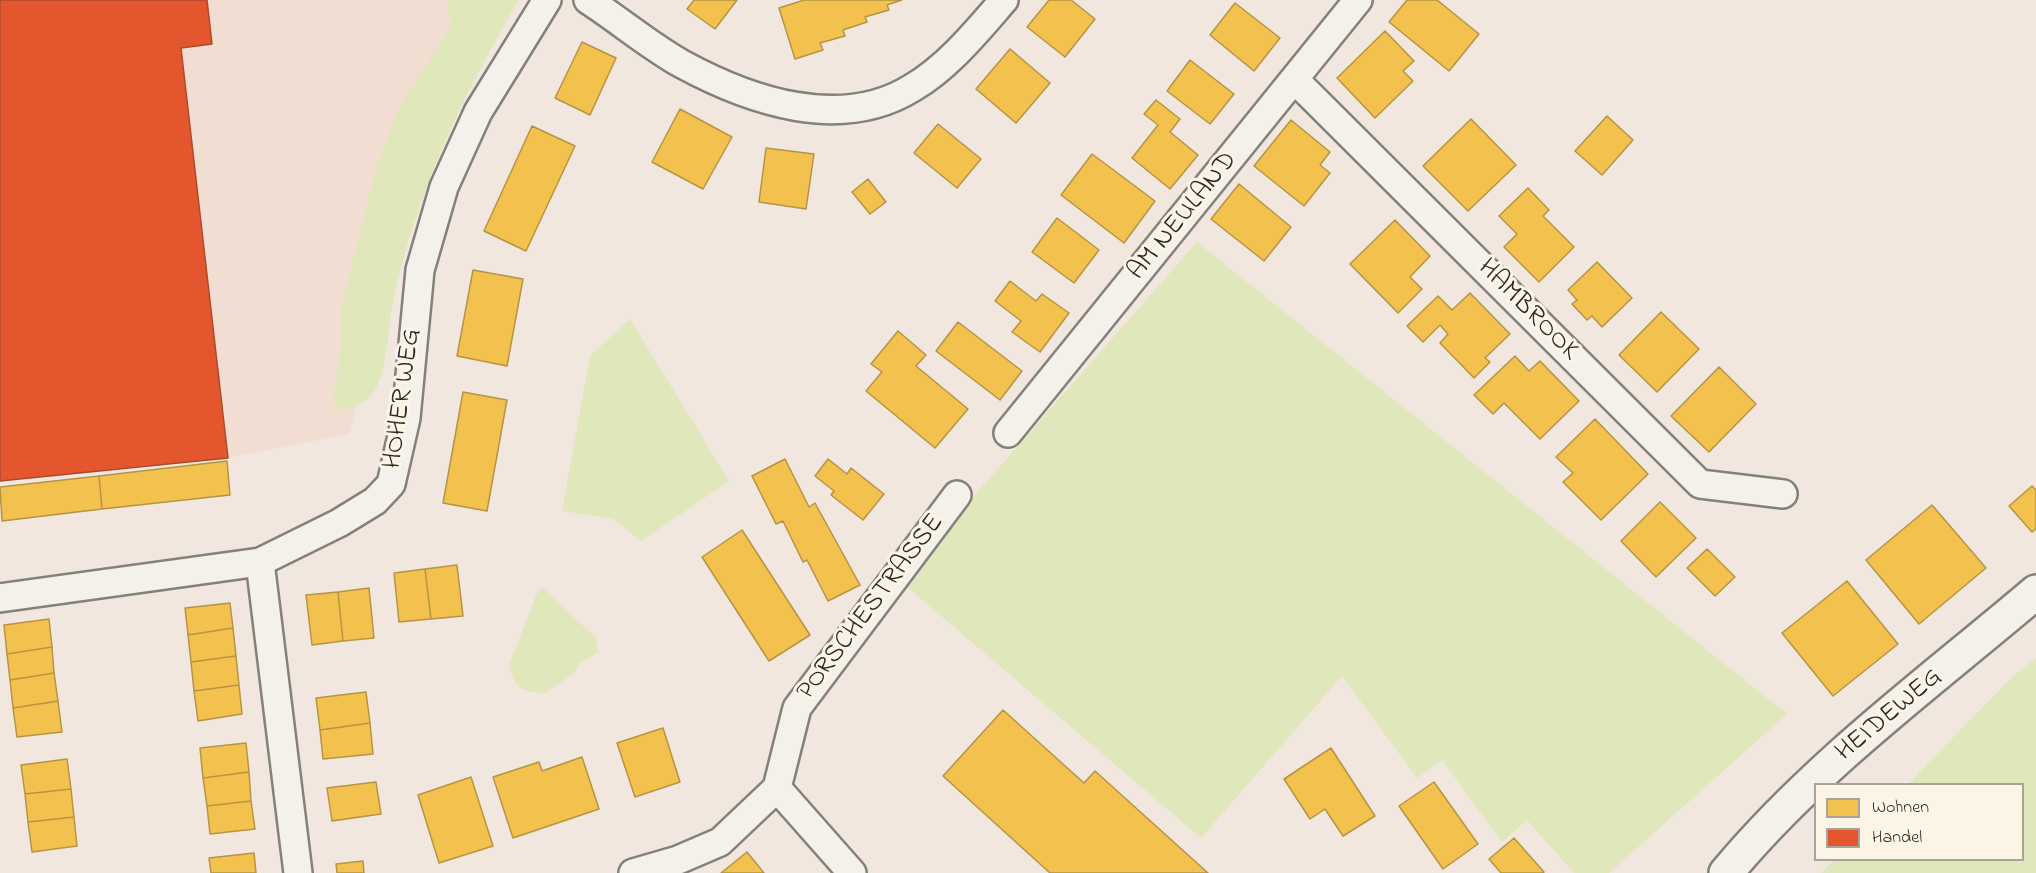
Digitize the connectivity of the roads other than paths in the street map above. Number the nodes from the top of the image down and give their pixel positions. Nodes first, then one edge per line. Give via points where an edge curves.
1 (547, 0) edge
2 (588, 0) edge
3 (1004, 0) edge
4 (1358, 0) edge
5 (1295, 80) junction
6 (1008, 433) dead end
7 (1783, 494) dead end
8 (957, 495) dead end
9 (260, 562) junction
10 (2036, 592) edge
11 (0, 598) edge
12 (777, 788) junction
13 (298, 873) edge
14 (633, 873) edge
15 (852, 873) edge
16 (1726, 873) edge

1 - 9 street, HOHER WEG via 478,112 444,187 420,270 406,418 391,484 375,501 339,523
2 - 3 street via 681,64 761,96 822,112 865,106 912,88 944,64
4 - 5 street, AM NEULAND
5 - 6 street, AM NEULAND
5 - 7 street, HAMBROOK via 1700,484
8 - 12 street, PORSCHESTRASSE via 797,708
9 - 11 street, HOHER WEG
9 - 13 street
10 - 16 street, HEIDEWEG via 1835,762 1756,837
12 - 14 street via 720,842
12 - 15 street

